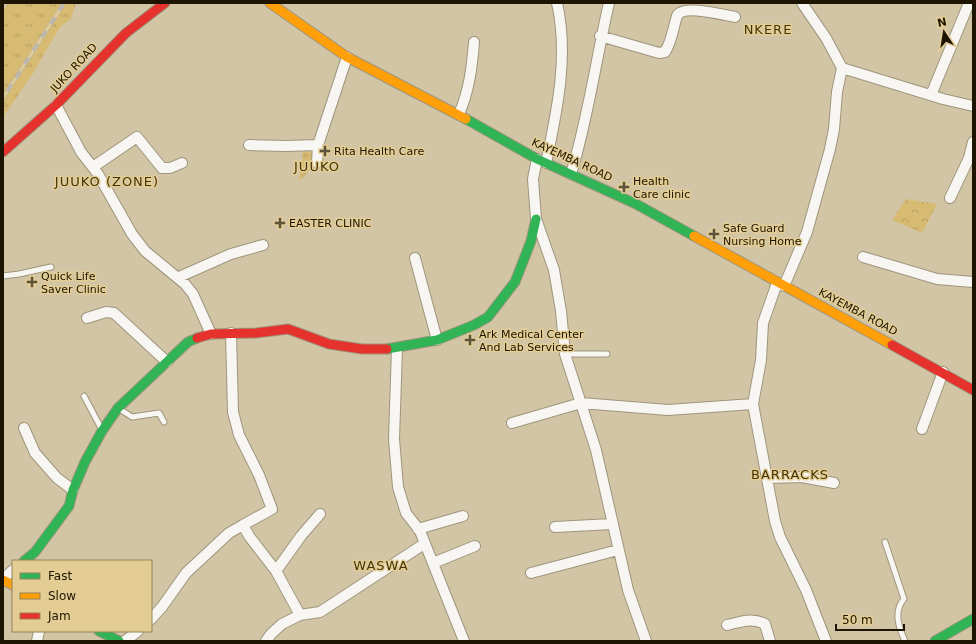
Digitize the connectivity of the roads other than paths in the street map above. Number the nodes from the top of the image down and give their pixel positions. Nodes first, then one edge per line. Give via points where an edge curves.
1 (165, 3) edge
2 (270, 3) edge
3 (557, 3) edge
4 (609, 3) edge
5 (802, 3) edge
6 (969, 3) edge
7 (735, 17) dead end
8 (600, 36) junction
9 (474, 42) dead end
10 (347, 57) junction
11 (842, 68) junction
12 (932, 95) junction
13 (56, 105) junction
14 (973, 106) edge
15 (459, 114) junction
16 (973, 142) edge
17 (249, 145) dead end
18 (318, 145) junction
19 (3, 152) edge
20 (542, 161) junction
21 (182, 163) dead end
22 (317, 163) dead end
23 (93, 167) junction
24 (571, 174) junction
25 (950, 198) dead end
26 (536, 219) junction
27 (263, 245) dead end
28 (863, 257) dead end
29 (415, 258) dead end
30 (52, 267) dead end
31 (3, 276) edge
32 (179, 277) junction
33 (973, 282) edge
34 (780, 284) junction
35 (87, 318) dead end
36 (231, 333) junction
37 (212, 334) junction
38 (437, 340) junction
39 (397, 348) junction
40 (565, 354) junction
41 (607, 354) dead end
42 (167, 362) junction
43 (943, 372) junction
44 (973, 390) edge
45 (84, 396) dead end
46 (582, 403) junction
47 (753, 404) junction
48 (118, 408) junction
49 (164, 422) dead end
50 (512, 423) dead end
51 (24, 428) dead end
52 (922, 429) dead end
53 (102, 431) junction
54 (766, 478) junction
55 (834, 483) dead end
56 (73, 490) junction
57 (320, 514) dead end
58 (463, 516) dead end
59 (612, 524) junction
60 (243, 525) junction
61 (555, 528) dead end
62 (418, 529) junction
63 (885, 542) dead end
64 (424, 544) junction
65 (475, 546) dead end
66 (618, 550) junction
67 (25, 560) edge
68 (433, 563) junction
69 (12, 571) edge
70 (276, 571) junction
71 (531, 573) dead end
72 (3, 579) edge
73 (12, 584) edge
74 (300, 615) junction
75 (152, 618) edge
76 (973, 620) edge
77 (727, 625) dead end
78 (101, 632) edge
79 (137, 632) edge
80 (116, 640) edge
81 (125, 641) edge
82 (266, 641) edge
83 (464, 641) edge
84 (646, 641) edge
85 (770, 641) edge
86 (826, 641) edge
87 (904, 641) edge
88 (935, 641) edge

1 - 13 street, JUKO ROAD via 126,33
2 - 10 street, KAYEMBA ROAD
3 - 20 street via 562,40 558,97
4 - 8 street
5 - 11 street via 826,38
6 - 12 street
7 - 8 street via 696,10 683,11 678,14 669,46 665,52 659,53
8 - 24 street via 582,136
9 - 15 street via 466,98
10 - 15 street, KAYEMBA ROAD
10 - 18 street
11 - 12 street
11 - 34 street via 836,92 830,149 807,232
12 - 14 street
13 - 19 street, JUKO ROAD
13 - 23 street via 81,152
15 - 20 street, KAYEMBA ROAD
16 - 25 street via 969,158
17 - 18 street
18 - 22 street
20 - 24 street, KAYEMBA ROAD
20 - 26 street via 533,179
21 - 23 street via 162,168 138,137
23 - 32 street via 144,251
24 - 34 street, KAYEMBA ROAD via 636,204
26 - 38 street via 516,282 488,318
26 - 40 street via 554,270
27 - 32 street via 231,254
28 - 33 street via 937,279
29 - 38 street
30 - 31 lane
32 - 37 street via 193,294
34 - 43 street, KAYEMBA ROAD
34 - 47 street via 767,306 763,323
35 - 42 street via 106,312 114,313
36 - 37 street
36 - 39 street via 292,329 316,340 341,346 362,349
36 - 60 street via 235,424 272,509
37 - 42 street via 188,342
38 - 39 street
39 - 62 street via 394,439 396,474 406,513
40 - 41 lane
40 - 46 street
42 - 48 street
43 - 44 street, KAYEMBA ROAD
43 - 52 street
45 - 53 lane
46 - 47 street via 668,410
46 - 50 street
46 - 59 street via 596,450
47 - 54 street
48 - 49 lane via 132,417 159,413
48 - 53 street
51 - 56 street via 35,453 57,478
53 - 56 street
54 - 55 street via 802,477
54 - 86 street via 780,537 806,590
56 - 67 street via 68,506 35,552
57 - 70 street
58 - 62 street
59 - 61 street
59 - 66 street
60 - 70 street
60 - 75 street via 229,532 186,573
62 - 64 street
63 - 87 lane via 904,599 898,613 899,628
64 - 68 street
64 - 74 street via 320,612
65 - 68 street
66 - 71 street
66 - 84 street via 628,590
68 - 83 street
69 - 72 street
70 - 74 street
72 - 73 street
74 - 82 street via 282,624
76 - 88 street
77 - 85 street via 746,620 759,620 765,624
78 - 80 street
79 - 81 street

